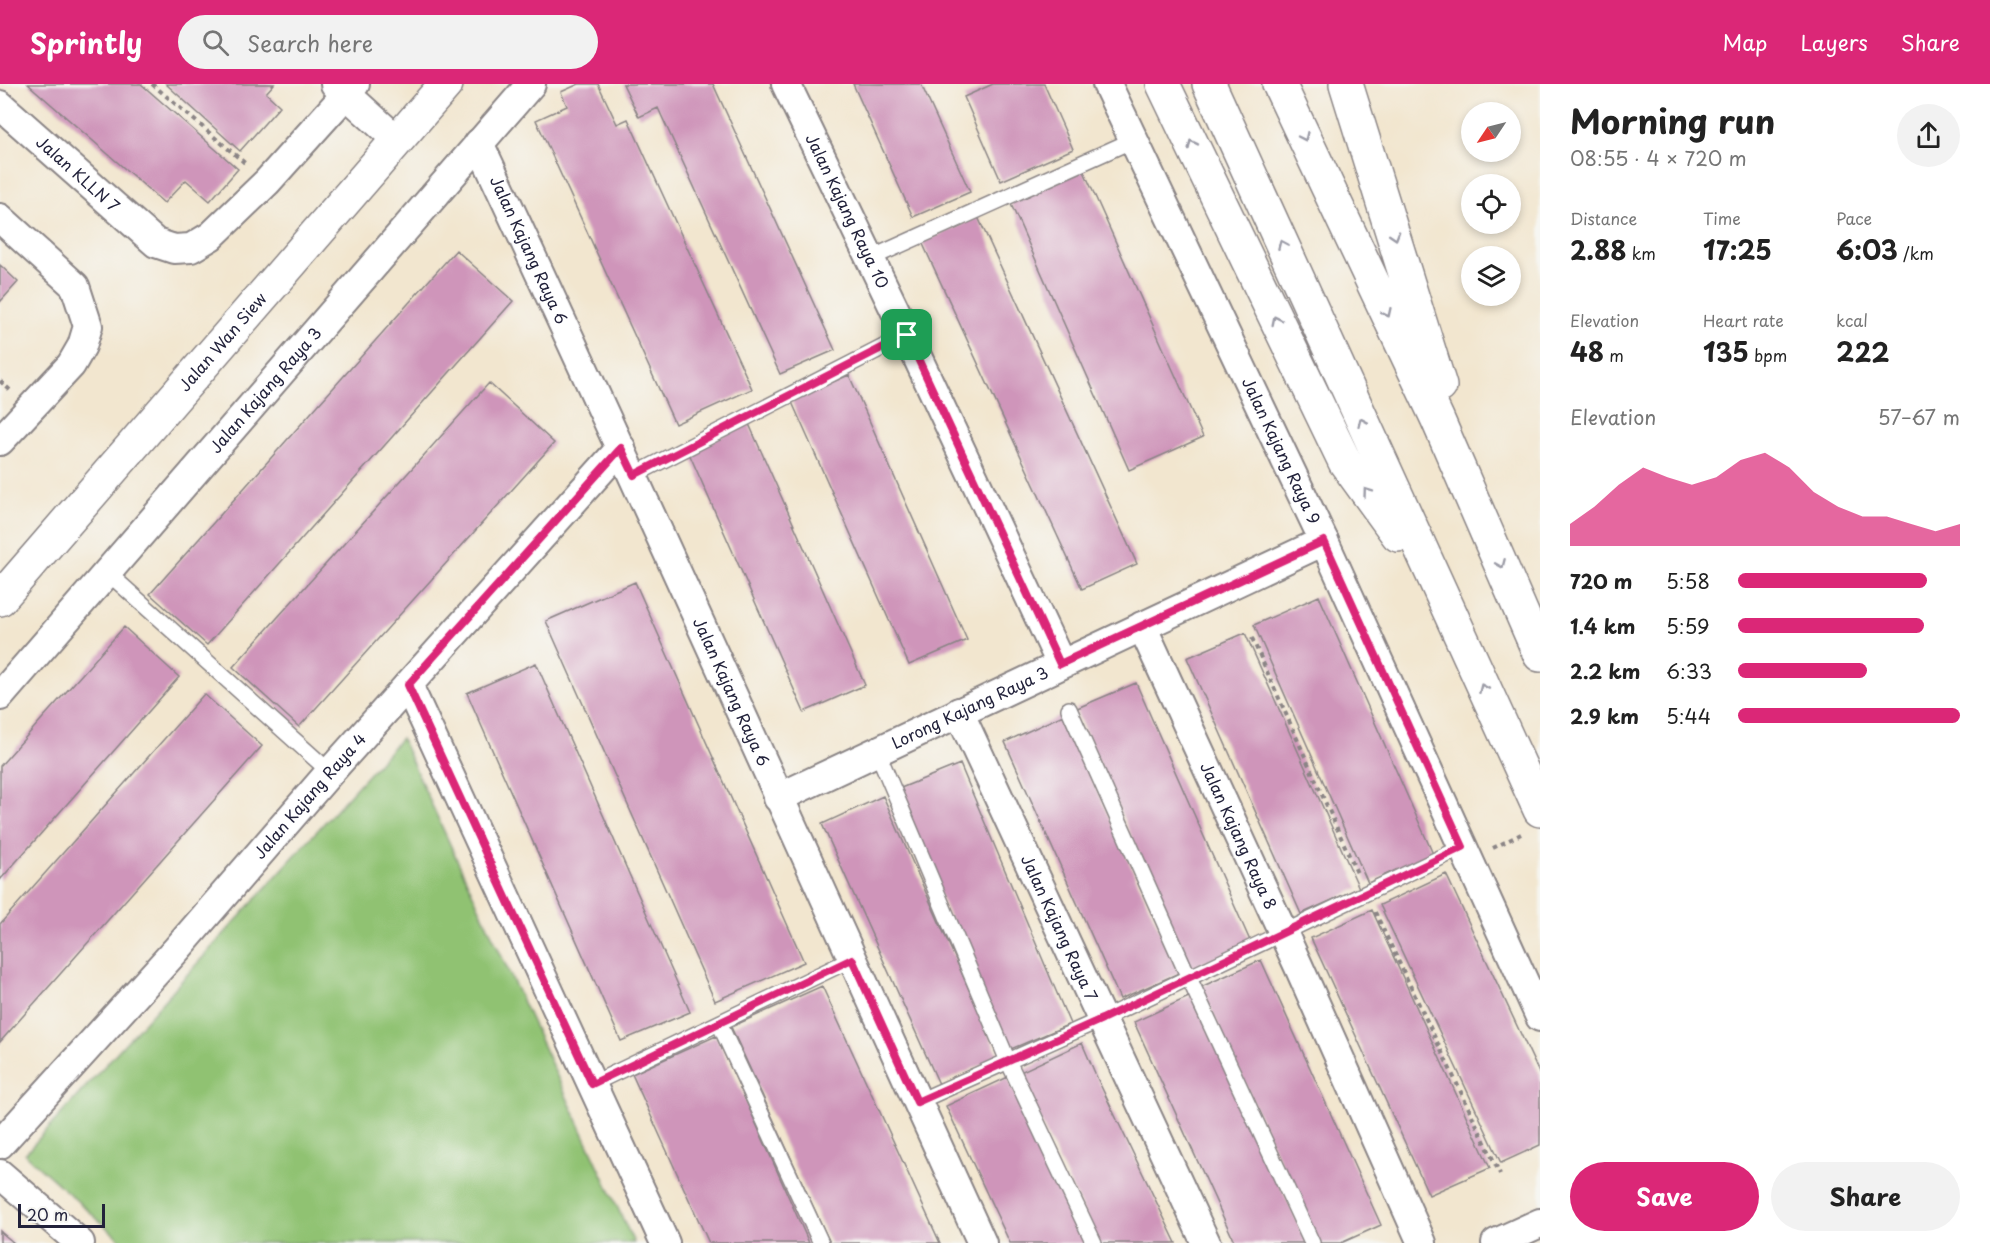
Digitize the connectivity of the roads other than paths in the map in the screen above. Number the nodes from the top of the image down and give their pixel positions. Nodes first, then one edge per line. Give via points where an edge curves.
1 (446, 84) edge
2 (531, 84) edge
3 (786, 84) edge
4 (1107, 84) edge
5 (1163, 84) edge
6 (1209, 84) edge
7 (1279, 84) edge
8 (1346, 84) edge
9 (345, 87) edge
10 (0, 105) edge
11 (1133, 140) junction
12 (398, 141) junction
13 (479, 143) junction
14 (0, 218) edge
15 (869, 260) junction
16 (907, 335) junction
17 (0, 441) edge
18 (621, 448) junction
19 (634, 475) junction
20 (1478, 510) junction
21 (1324, 541) junction
22 (108, 572) junction
23 (1438, 590) junction
24 (0, 599) edge
25 (1142, 626) junction
26 (1540, 655) edge
27 (1060, 664) junction
28 (408, 685) junction
29 (0, 696) edge
30 (1069, 709) dead end
31 (959, 712) junction
32 (877, 751) junction
33 (330, 772) junction
34 (778, 798) junction
35 (1535, 820) edge
36 (1463, 847) junction
37 (1284, 933) junction
38 (852, 959) junction
39 (1189, 978) junction
40 (1540, 1017) edge
41 (1102, 1019) junction
42 (719, 1023) junction
43 (1008, 1062) junction
44 (592, 1084) junction
45 (917, 1102) junction
46 (0, 1144) edge
47 (0, 1174) edge
48 (1540, 1223) edge
49 (70, 1240) edge
50 (665, 1243) edge
51 (821, 1243) edge
52 (982, 1243) edge
53 (1094, 1243) edge
54 (1206, 1243) edge
55 (1312, 1243) edge
56 (1422, 1243) edge
57 (1496, 1243) edge

1 - 12 main road, Jalan Wan Siew
2 - 13 street, Jalan Kajang Raya 3
3 - 15 street, Jalan Kajang Raya 10
4 - 11 street, Jalan Kajang Raya 9
23 -> 5 main road via 1345,462
23 -> 6 main road
7 -> 20 main road
8 -> 20 main road
9 - 10 street, Jalan KLLN 7 via 267,182 211,236 191,248 174,249 156,243
9 - 12 street
11 - 15 lane
11 - 21 street, Jalan Kajang Raya 9
12 - 24 main road, Jalan Wan Siew
13 - 18 street, Jalan Kajang Raya 6
13 - 22 street, Jalan Kajang Raya 3
14 - 17 street via 75,286 88,326 71,365
15 - 16 street, Jalan Kajang Raya 10
16 - 19 lane
16 - 27 street, Jalan Kajang Raya 10
18 - 19 street, Jalan Kajang Raya 6
18 - 28 street, Jalan Kajang Raya 4
19 - 34 street, Jalan Kajang Raya 6
20 -> 26 main road
21 - 25 street, Lorong Kajang Raya 3
21 - 36 street, Jalan Kajang Raya 9
22 - 29 street, Jalan Kajang Raya 3
22 - 33 lane
35 -> 23 main road
25 - 27 street, Lorong Kajang Raya 3
25 - 37 street, Jalan Kajang Raya 8
27 - 31 street, Lorong Kajang Raya 3
28 - 33 street, Jalan Kajang Raya 4
28 - 44 street
30 - 39 lane
31 - 32 street, Lorong Kajang Raya 3
31 - 41 street, Jalan Kajang Raya 7
32 - 34 street, Lorong Kajang Raya 3
32 - 43 lane
33 - 46 street, Jalan Kajang Raya 4 via 177,949
34 - 38 street, Jalan Kajang Raya 6
36 - 37 lane
36 - 40 street, Jalan Kajang Raya 9
37 - 39 lane
37 - 56 street, Jalan Kajang Raya 8
38 - 42 lane
38 - 45 street, Jalan Kajang Raya 6
39 - 41 lane
39 - 55 lane
41 - 43 lane
41 - 54 street, Jalan Kajang Raya 7
42 - 44 lane
42 - 51 lane
43 - 45 lane
43 - 53 lane
44 - 50 street
45 - 52 street, Jalan Kajang Raya 6
47 - 49 street
48 - 57 street

